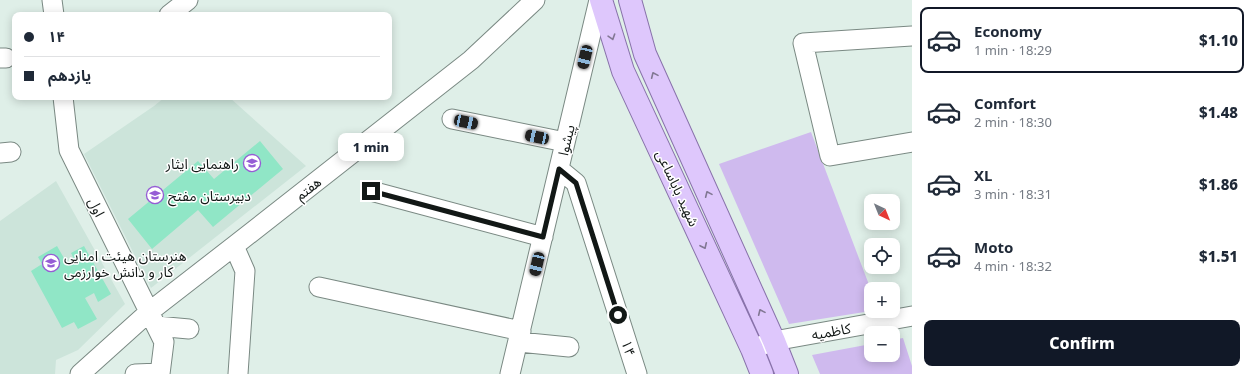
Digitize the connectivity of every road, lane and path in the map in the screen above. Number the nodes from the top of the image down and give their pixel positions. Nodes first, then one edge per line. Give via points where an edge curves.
1 (52, 0) edge
2 (188, 0) edge
3 (534, 0) edge
4 (600, 0) edge
5 (630, 0) edge
6 (54, 12) edge
7 (173, 12) edge
8 (912, 36) edge
9 (63, 100) edge
10 (452, 119) dead end
11 (565, 142) junction
12 (912, 142) edge
13 (559, 169) junction
14 (371, 191) dead end
15 (543, 237) junction
16 (234, 246) junction
17 (319, 287) dead end
18 (912, 316) edge
19 (152, 319) junction
20 (189, 329) dead end
21 (520, 336) junction
22 (774, 341) junction
23 (569, 347) dead end
24 (752, 349) junction
25 (160, 373) edge
26 (80, 374) edge
27 (135, 374) edge
28 (238, 374) edge
29 (510, 374) edge
30 (637, 374) edge
31 (762, 374) edge
32 (787, 374) edge

1 - 6 street
2 - 7 street
3 - 16 street, هفتم via 471,60
4 - 11 street, پیشوا
4 -> 24 main road, شهید باباساعی via 623,71
22 -> 5 main road, شهید باباساعی via 645,54
8 - 12 street via 803,43 830,156
9 - 19 street, اول via 69,150
10 - 11 street
11 - 13 street, پیشوا
13 - 15 street, پیشوا
13 - 30 street, ۱۴ via 576,183
14 - 15 street
15 - 21 street, پیشوا
16 - 19 street, هفتم
16 - 28 street via 245,271
17 - 21 street
18 - 22 street, کاظمیه
19 - 20 street
19 - 25 street, اول via 164,342
19 - 26 street, هفتم
21 - 23 street
21 - 29 street, پیشوا
22 - 24 street, کاظمیه
22 - 32 main road, شهید باباساعی
24 - 31 main road, شهید باباساعی
25 - 27 street

